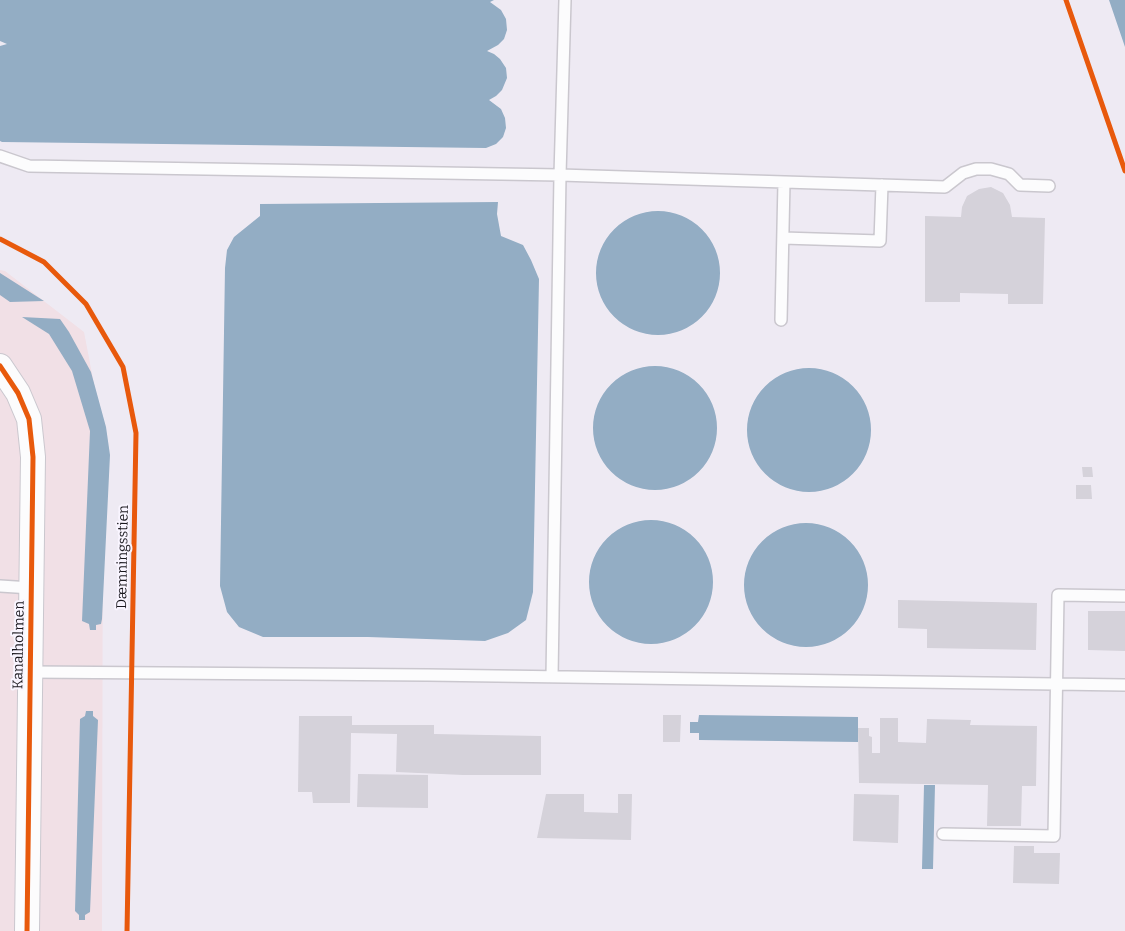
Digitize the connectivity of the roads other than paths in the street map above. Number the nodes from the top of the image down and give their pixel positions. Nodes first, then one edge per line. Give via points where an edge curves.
1 (565, 0) edge
2 (0, 156) edge
3 (560, 175) junction
4 (784, 182) junction
5 (882, 185) junction
6 (1049, 186) dead end
7 (783, 238) junction
8 (781, 320) dead end
9 (1, 366) edge
10 (0, 586) edge
11 (32, 588) junction
12 (1125, 596) edge
13 (30, 672) junction
14 (552, 677) junction
15 (1057, 685) junction
16 (1125, 685) edge
17 (943, 834) dead end
18 (27, 931) edge

1 - 3 lane
2 - 3 lane via 28,166
3 - 4 lane
3 - 14 lane
4 - 5 lane
4 - 7 lane
5 - 6 lane via 945,187 963,173 991,169 1009,174 1020,185
5 - 7 lane via 880,241
7 - 8 lane
9 - 11 street, Kanalholmen via 29,419 33,457
10 - 11 lane
11 - 13 street, Kanalholmen
12 - 15 lane via 1058,595
13 - 14 lane
13 - 18 street, Kanalholmen
14 - 15 lane
15 - 16 lane
15 - 17 lane via 1054,836

